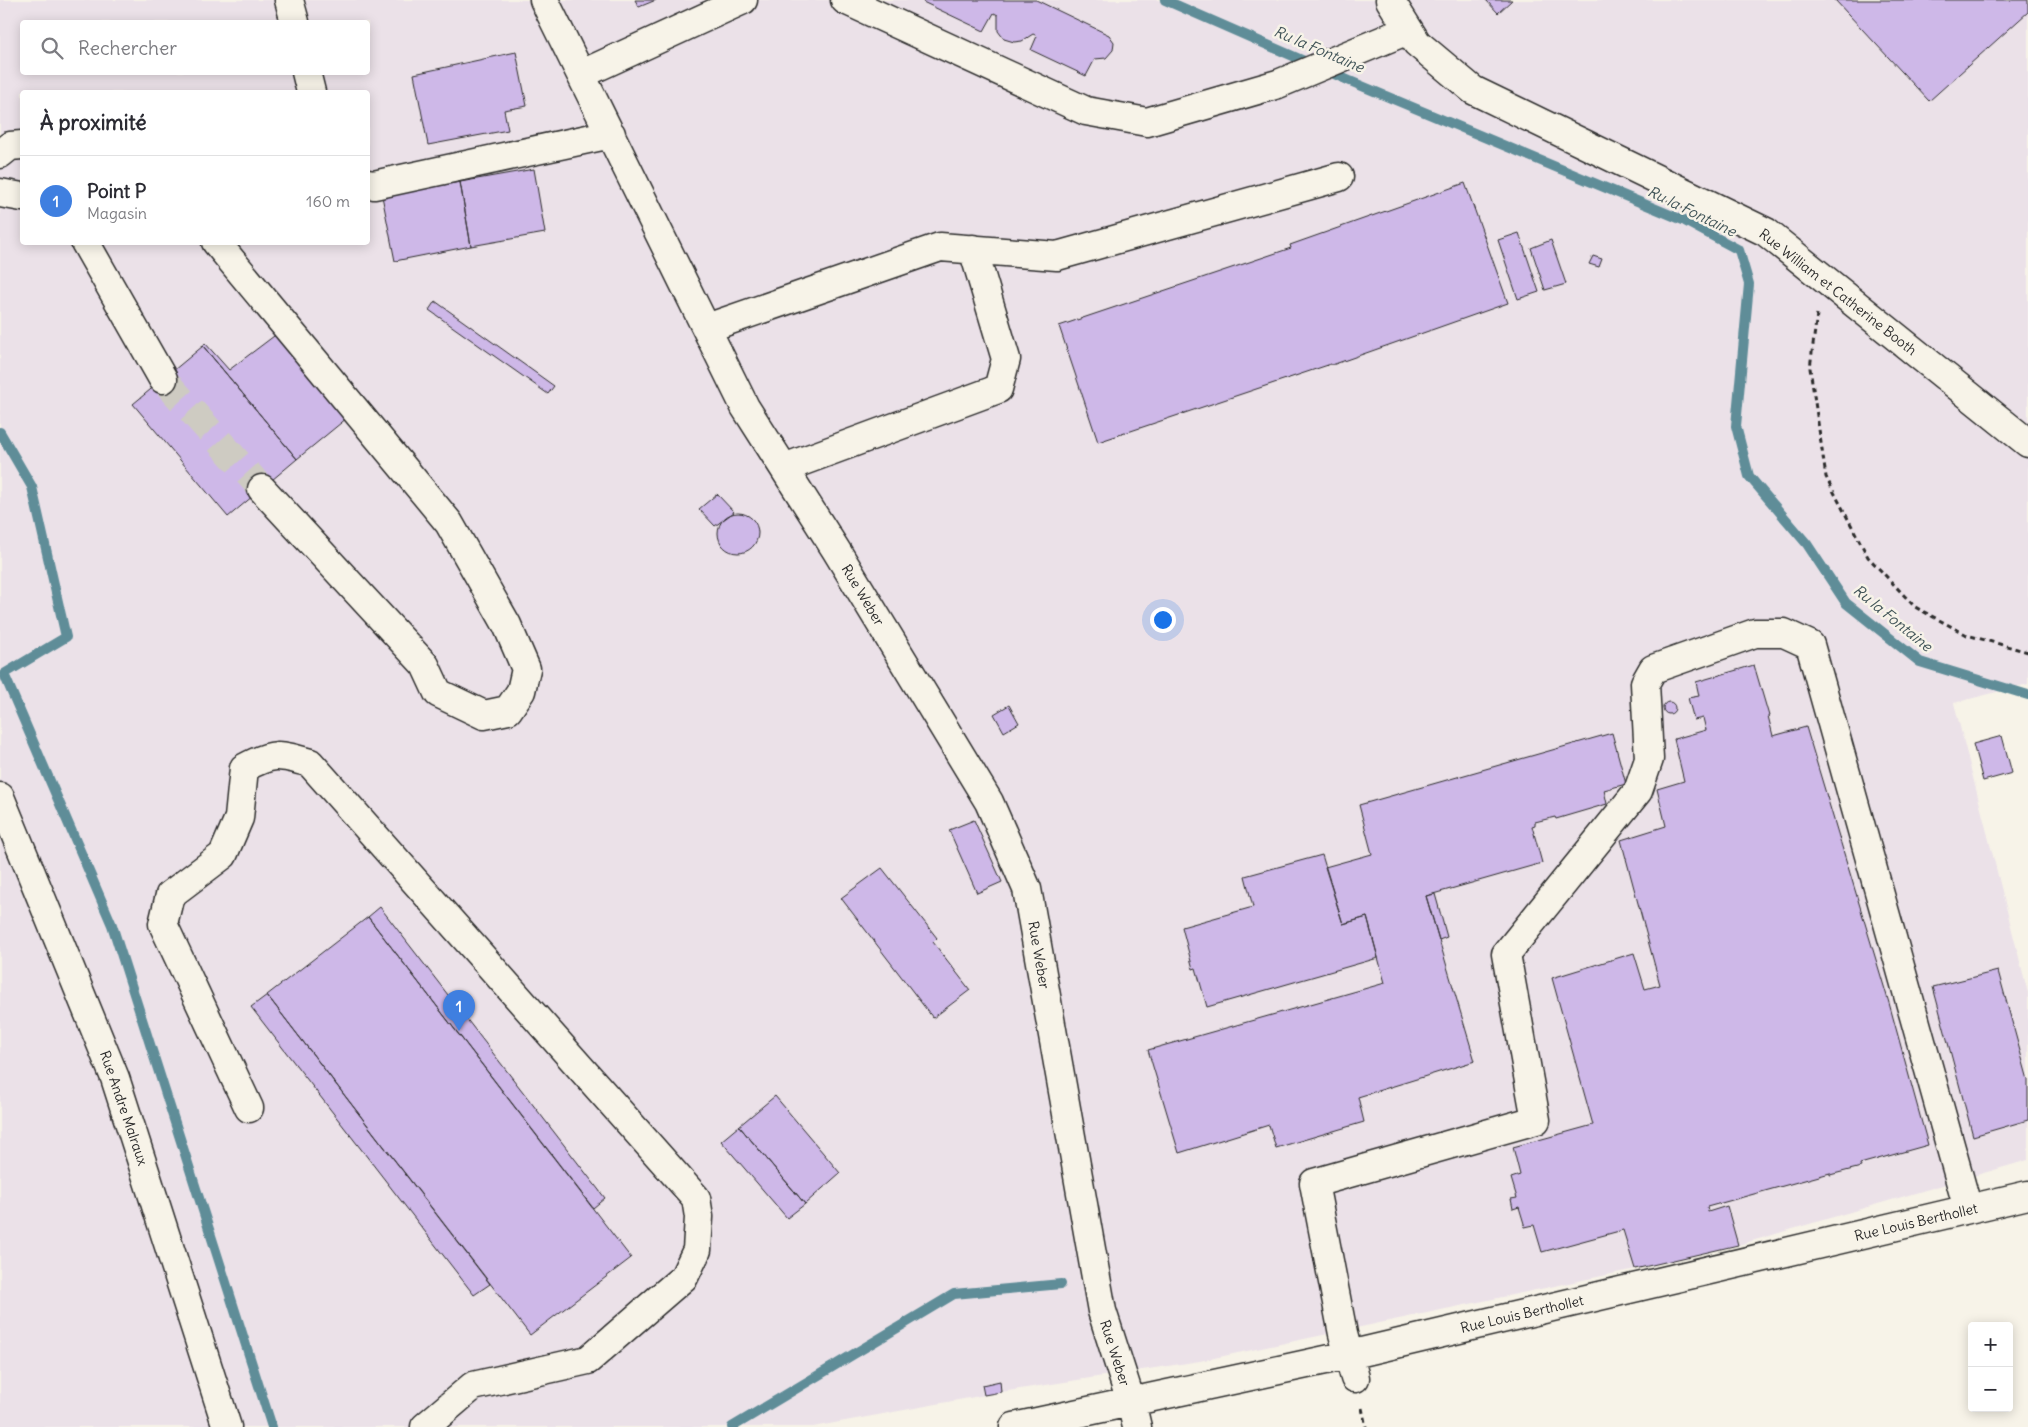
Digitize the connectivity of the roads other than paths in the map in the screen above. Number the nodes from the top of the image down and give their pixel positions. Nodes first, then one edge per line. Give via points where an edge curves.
1 (289, 0) edge
2 (544, 0) edge
3 (743, 0) edge
4 (845, 0) edge
5 (1390, 0) edge
6 (294, 20) edge
7 (1408, 30) junction
8 (582, 74) junction
9 (307, 75) edge
10 (310, 90) edge
11 (611, 134) junction
12 (20, 146) edge
13 (0, 154) edge
14 (1339, 177) dead end
15 (370, 184) edge
16 (0, 194) edge
17 (20, 197) edge
18 (87, 245) edge
19 (218, 245) edge
20 (973, 249) junction
21 (707, 328) junction
22 (163, 379) tunnel mouth
23 (2028, 443) edge
24 (784, 468) junction
25 (262, 488) tunnel mouth
26 (0, 797) edge
27 (249, 1108) dead end
28 (2028, 1195) edge
29 (1968, 1209) junction
30 (1352, 1366) junction
31 (1134, 1414) edge
32 (227, 1427) edge
33 (425, 1427) edge
34 (1014, 1427) edge

1 - 6 street
2 - 8 street, Rue Weber
3 - 8 street
4 - 7 street via 1086,111 1147,122 1278,84
5 - 7 street, Rue William et Catherine Booth
7 - 23 street, Rue William et Catherine Booth via 1417,43 1473,90 1766,232
8 - 11 street, Rue Weber
9 - 10 street
11 - 15 street
11 - 21 street, Rue Weber
12 - 13 street via 10,146
14 - 20 street via 1057,256
16 - 17 street
18 - 22 street
19 - 25 street via 449,523 507,625 526,669 521,691 508,710 484,715 438,693 425,665
20 - 21 street via 940,246
20 - 24 street via 1006,359 998,389
21 - 24 street, Rue Weber via 745,408
24 - 31 street, Rue Weber via 989,802 1027,889 1102,1311
26 - 32 street, Rue Andre Malraux via 116,1078
27 - 33 street via 163,924 170,895 223,855 239,818 244,768 262,758 280,755 310,763 696,1198 699,1217 697,1250 684,1277 588,1360 473,1386
28 - 29 street, Rue Louis Berthollet
29 - 30 street, Rue Louis Berthollet
29 - 30 street via 1810,645 1784,633 1755,633 1653,669 1645,683 1649,759 1638,791 1506,954 1536,1120 1314,1183
30 - 31 street, Rue Louis Berthollet
31 - 34 street, Rue Louis Berthollet

